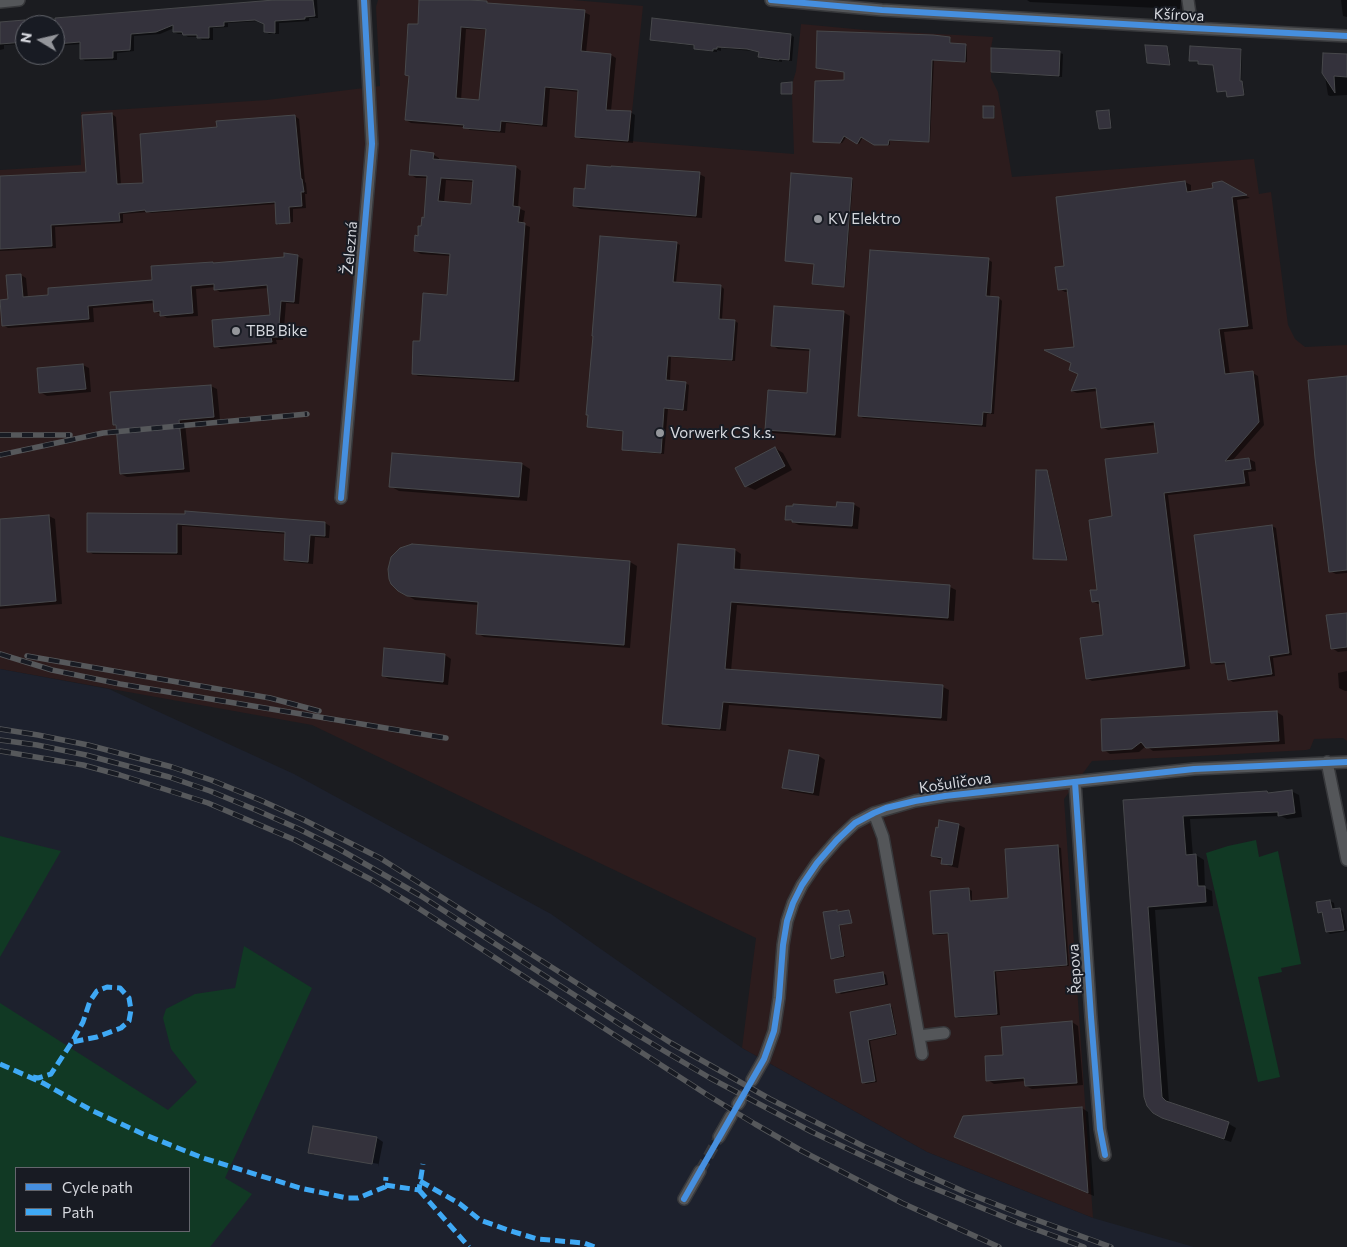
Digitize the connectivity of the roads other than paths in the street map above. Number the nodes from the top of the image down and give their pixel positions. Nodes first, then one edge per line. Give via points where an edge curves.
1 (20, 0) edge
2 (364, 0) edge
3 (771, 0) edge
4 (1188, 0) edge
5 (0, 2) edge
6 (882, 5) edge
7 (1192, 28) junction
8 (1347, 36) edge
9 (341, 498) dead end
10 (1328, 762) junction
11 (1347, 762) edge
12 (1075, 782) junction
13 (874, 813) junction
14 (1347, 860) edge
15 (944, 1033) dead end
16 (919, 1036) junction
17 (922, 1054) dead end
18 (752, 1080) tunnel mouth
19 (731, 1116) dead end
20 (719, 1137) tunnel mouth
21 (1105, 1155) dead end
22 (700, 1171) tunnel mouth
23 (684, 1199) dead end

1 - 5 street
2 - 9 street, Železná via 372,144
3 - 6 street, Kšírova
4 - 7 street, Kšírova
6 - 7 street, Kšírova
7 - 8 street, Kšírova
10 - 11 street, Košuličova
10 - 12 street, Košuličova via 1194,769
10 - 14 street
12 - 13 street, Košuličova via 915,801
12 - 21 street, Řepova via 1100,1129
13 - 16 street via 883,837
13 - 18 street, Košuličova via 855,823 837,840 817,863 793,903 783,945 774,1031
15 - 16 street
16 - 17 street
19 - 20 street
22 - 23 street

